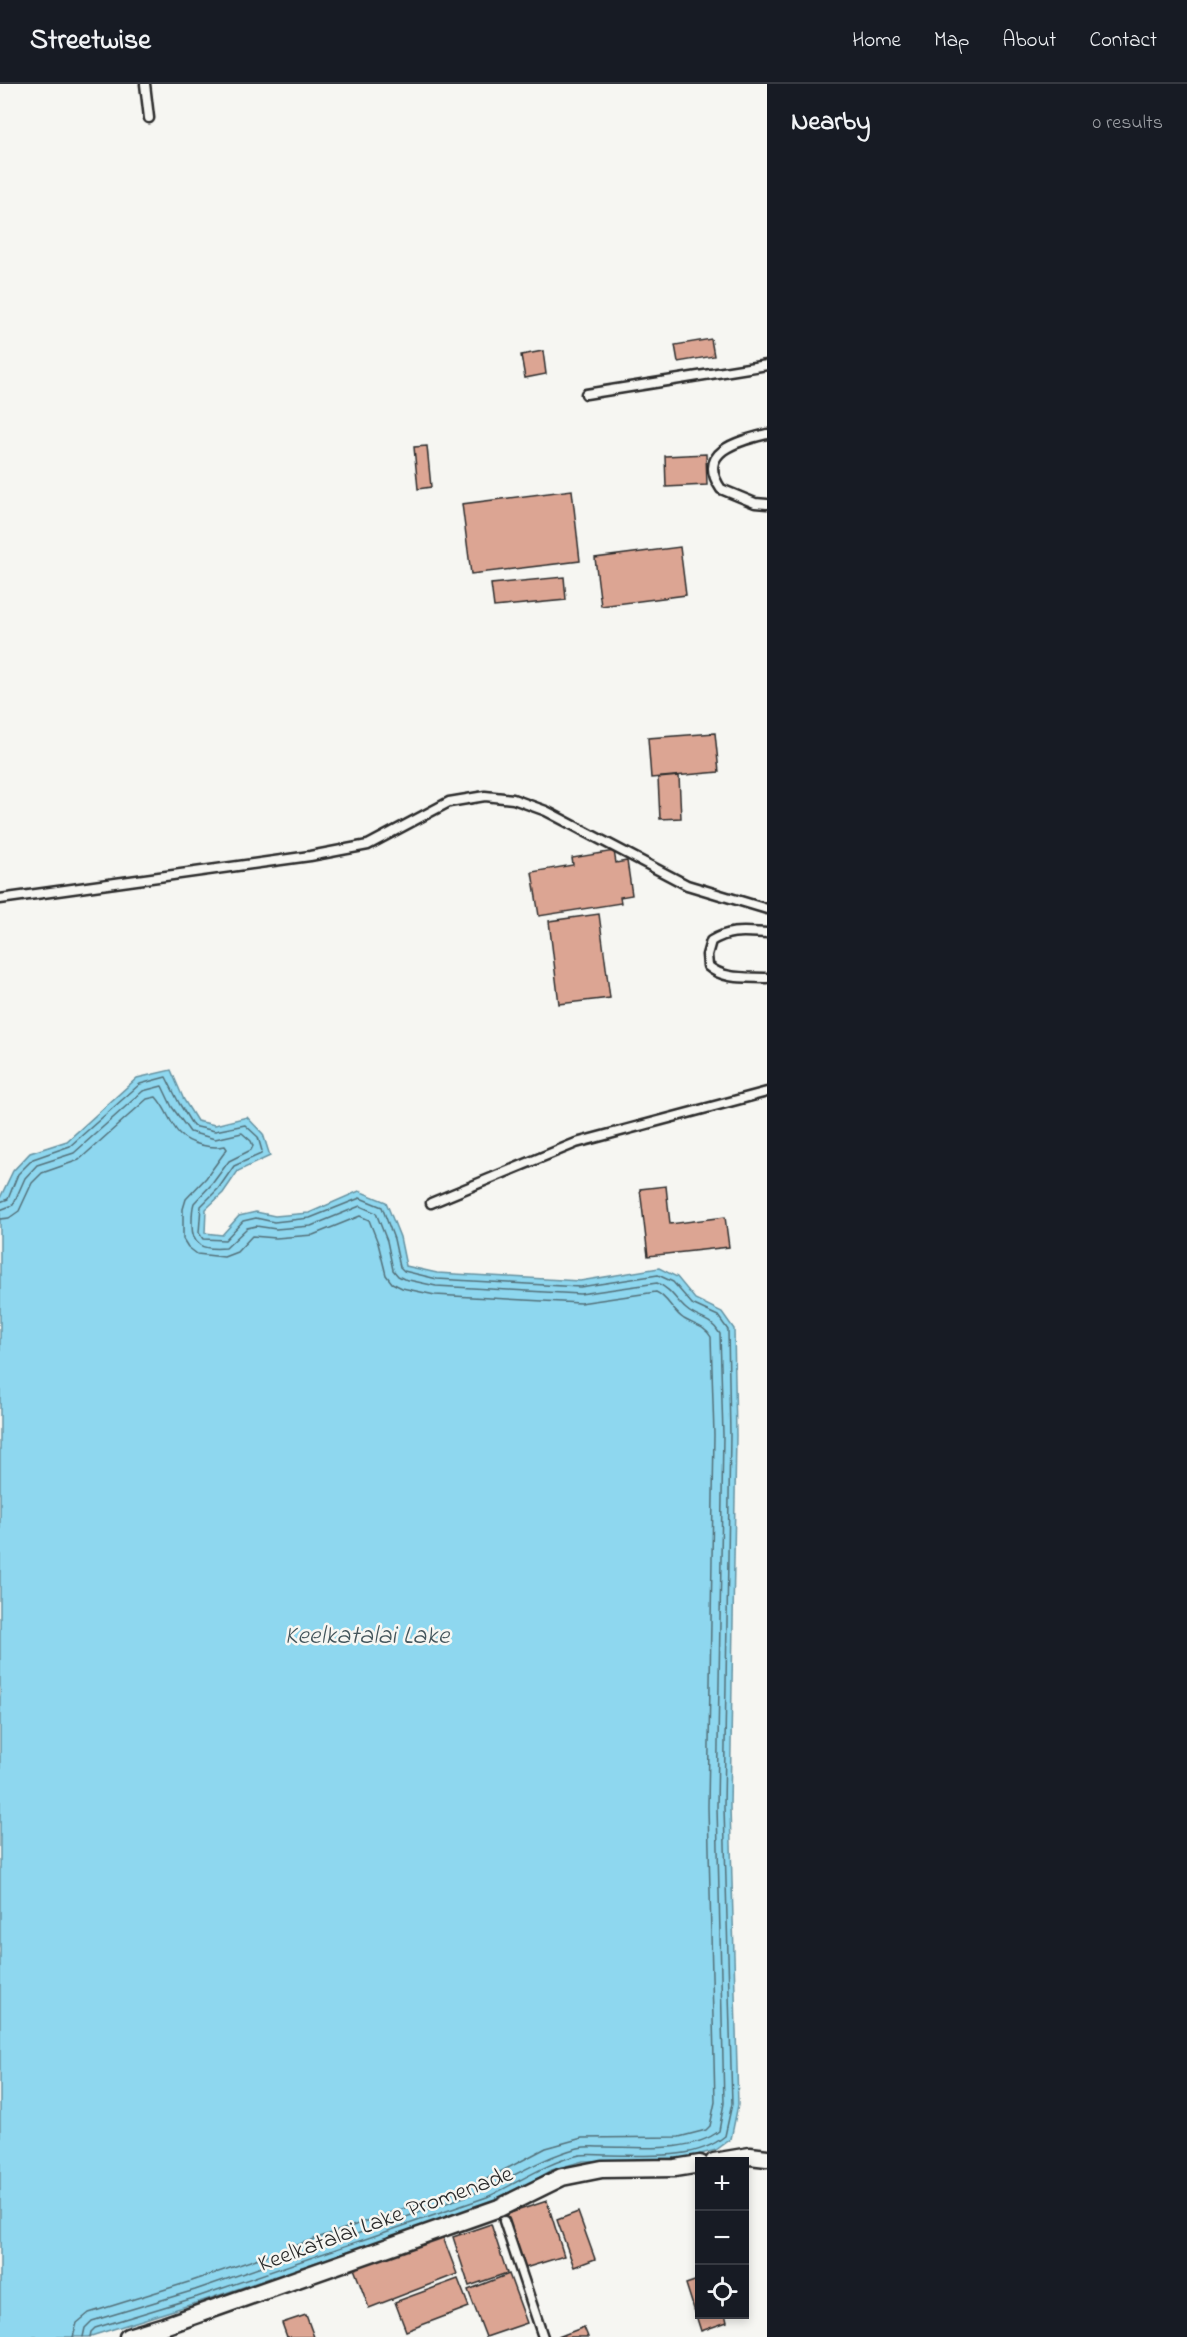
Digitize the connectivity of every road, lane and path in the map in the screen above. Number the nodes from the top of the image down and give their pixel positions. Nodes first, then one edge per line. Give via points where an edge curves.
1 (145, 84) edge
2 (149, 118) dead end
3 (767, 365) edge
4 (586, 394) dead end
5 (767, 434) edge
6 (767, 504) edge
7 (0, 899) edge
8 (767, 909) edge
9 (767, 933) edge
10 (767, 978) edge
11 (767, 1092) edge
12 (431, 1203) dead end
13 (744, 2157) edge
14 (767, 2158) edge
15 (695, 2165) edge
16 (504, 2221) dead end
17 (128, 2337) edge
18 (543, 2337) edge

1 - 2 lane
3 - 4 lane
5 - 6 lane via 726,447 713,462 712,472 721,489
7 - 8 lane via 368,845 449,802 485,796 513,799 546,811 687,885
9 - 10 lane via 723,933 711,941 707,955 708,966 716,974
11 - 12 lane via 576,1143
13 - 14 street
15 - 17 street, Keelkatalai Lake Promenade via 602,2169 562,2177 500,2208
16 - 18 lane

